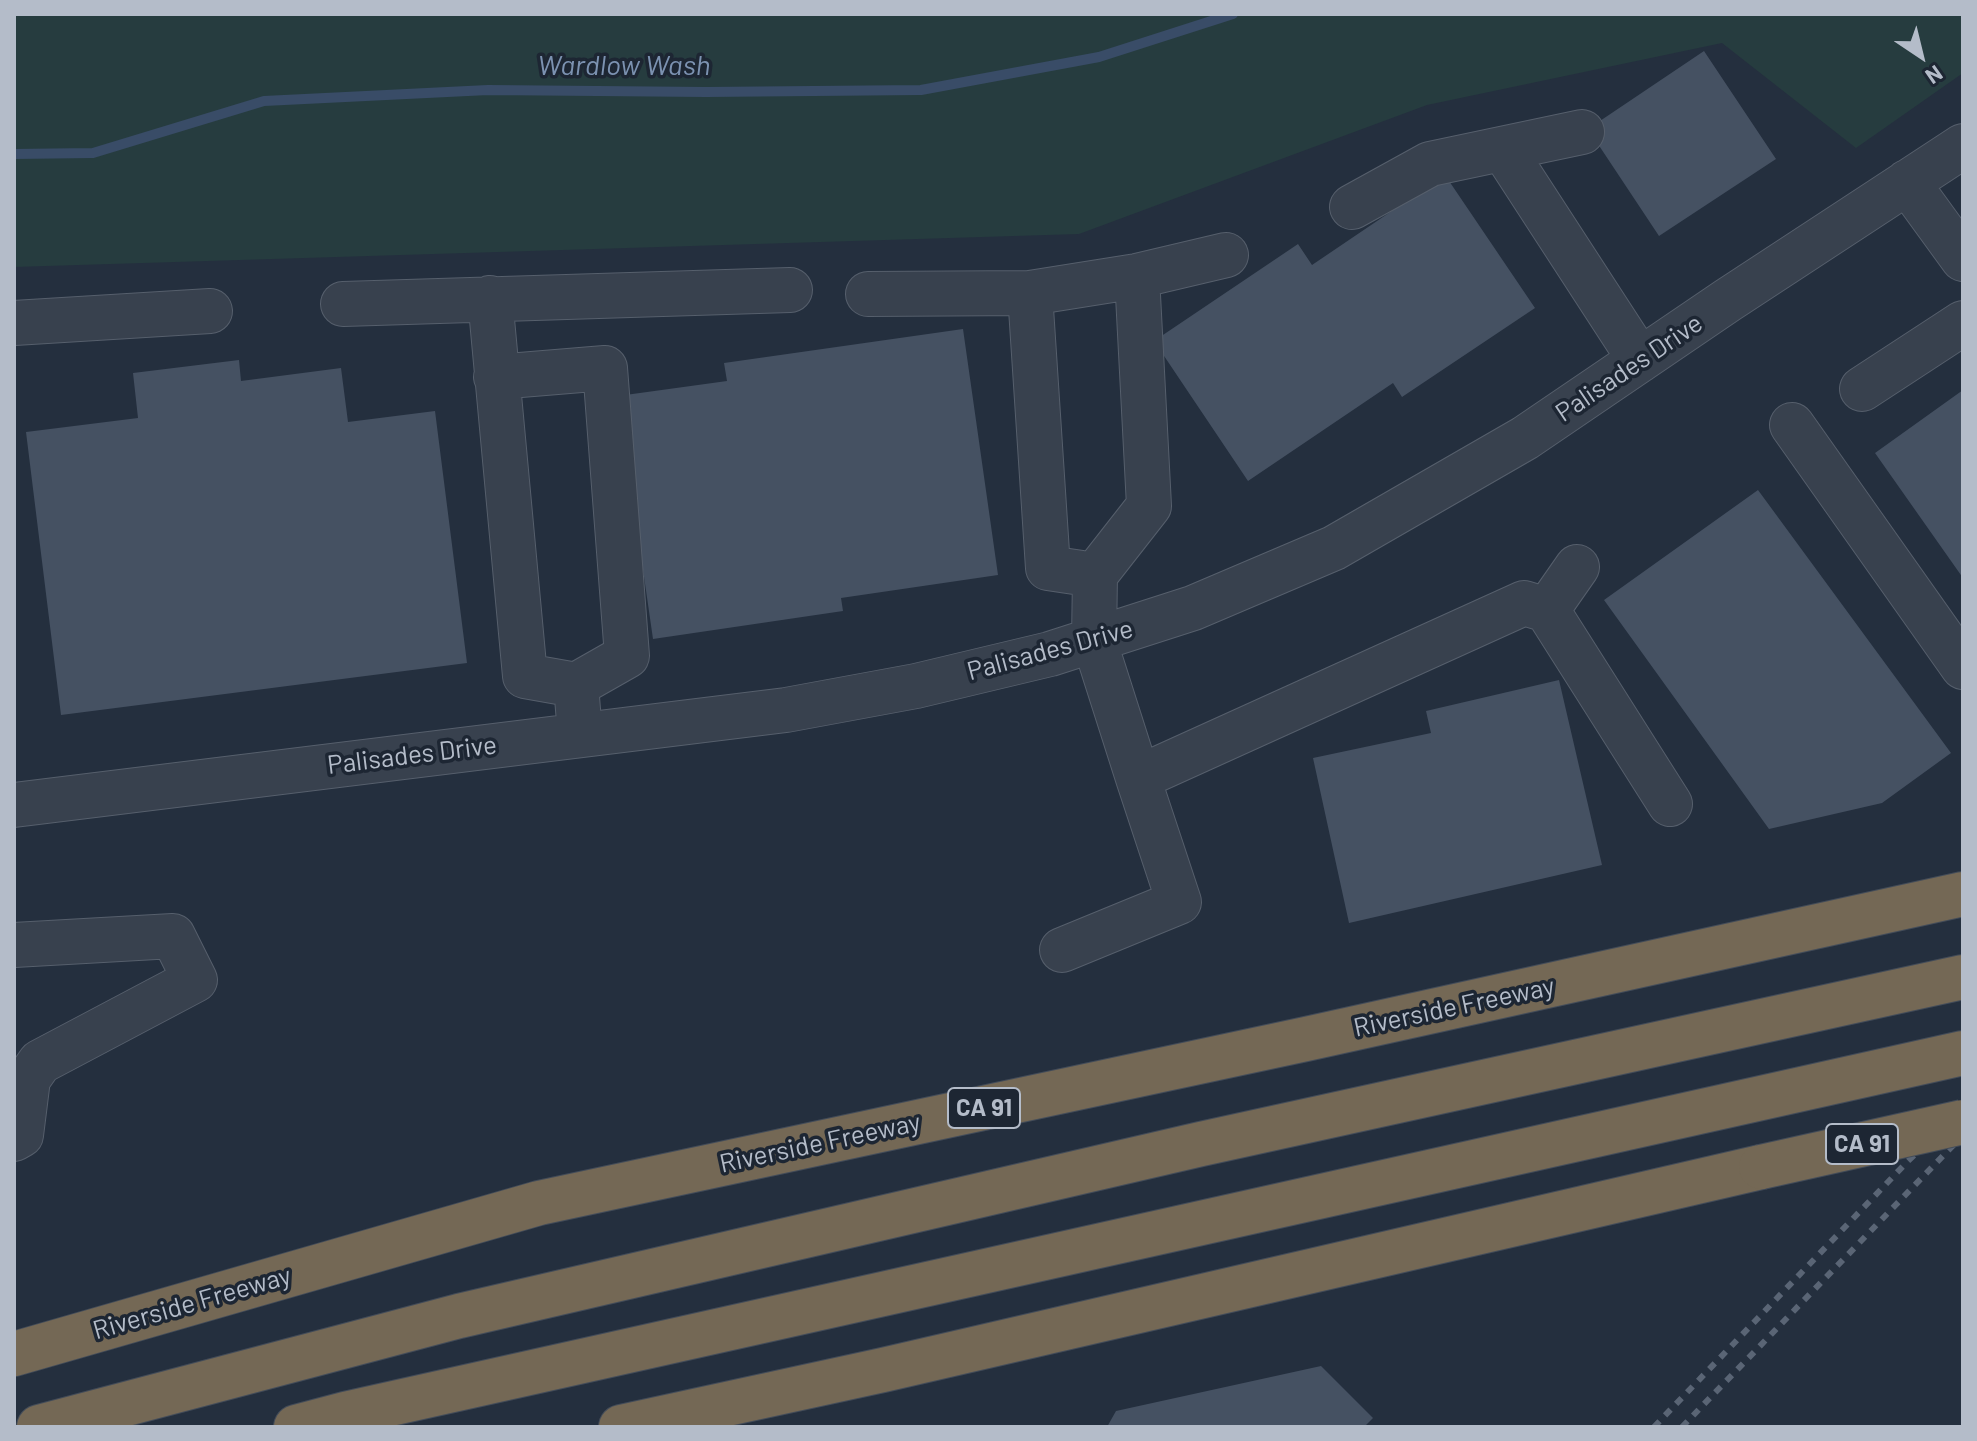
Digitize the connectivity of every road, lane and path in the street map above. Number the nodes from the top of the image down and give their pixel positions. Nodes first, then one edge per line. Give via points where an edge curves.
1 (1582, 132) dead end
2 (1963, 146) edge
3 (1503, 149) junction
4 (1907, 182) junction
5 (1352, 207) dead end
6 (1226, 255) dead end
7 (1963, 259) edge
8 (1137, 276) junction
9 (790, 290) dead end
10 (1030, 293) junction
11 (868, 294) dead end
12 (490, 298) junction
13 (343, 304) dead end
14 (210, 311) dead end
15 (14, 323) edge
16 (1963, 323) edge
17 (1640, 360) junction
18 (496, 377) junction
19 (1862, 389) dead end
20 (1792, 425) dead end
21 (1577, 567) dead end
22 (1095, 575) junction
23 (1547, 610) junction
24 (1094, 640) junction
25 (1963, 667) edge
26 (576, 685) junction
27 (580, 734) junction
28 (1138, 778) junction
29 (1670, 804) dead end
30 (14, 805) edge
31 (1963, 894) edge
32 (14, 945) edge
33 (1062, 950) dead end
34 (1961, 977) edge
35 (1963, 1053) edge
36 (1963, 1122) edge
37 (14, 1139) edge
38 (14, 1354) edge
39 (39, 1427) edge
40 (296, 1427) edge
41 (621, 1427) edge

1 - 3 street
2 - 4 street, Palisades Drive
3 - 5 street via 1430,164
3 - 17 street
4 - 7 street
4 - 17 street, Palisades Drive
6 - 8 street
8 - 10 street
8 - 22 street via 1149,506
9 - 12 street
10 - 11 street
10 - 22 street via 1048,568
12 - 13 street
12 - 18 street
14 - 15 street
16 - 19 street
17 - 24 street, Palisades Drive via 1525,438 1334,548 1193,608
18 - 26 street via 525,676
18 - 26 street via 605,368 627,656
20 - 25 street
21 - 23 street
22 - 24 street
23 - 28 street via 1524,603
23 - 29 street
24 - 27 street, Palisades Drive via 916,686 786,710
24 - 28 street
26 - 27 street
27 - 30 street, Palisades Drive
28 - 33 street via 1179,902
31 - 38 highway, Riverside Freeway / CA 91 via 539,1203
32 - 37 street via 173,936 195,980 40,1062 28,1079 21,1135
34 - 39 highway via 1201,1144 459,1316
35 - 40 highway
36 - 41 highway, CA 91, bridge

